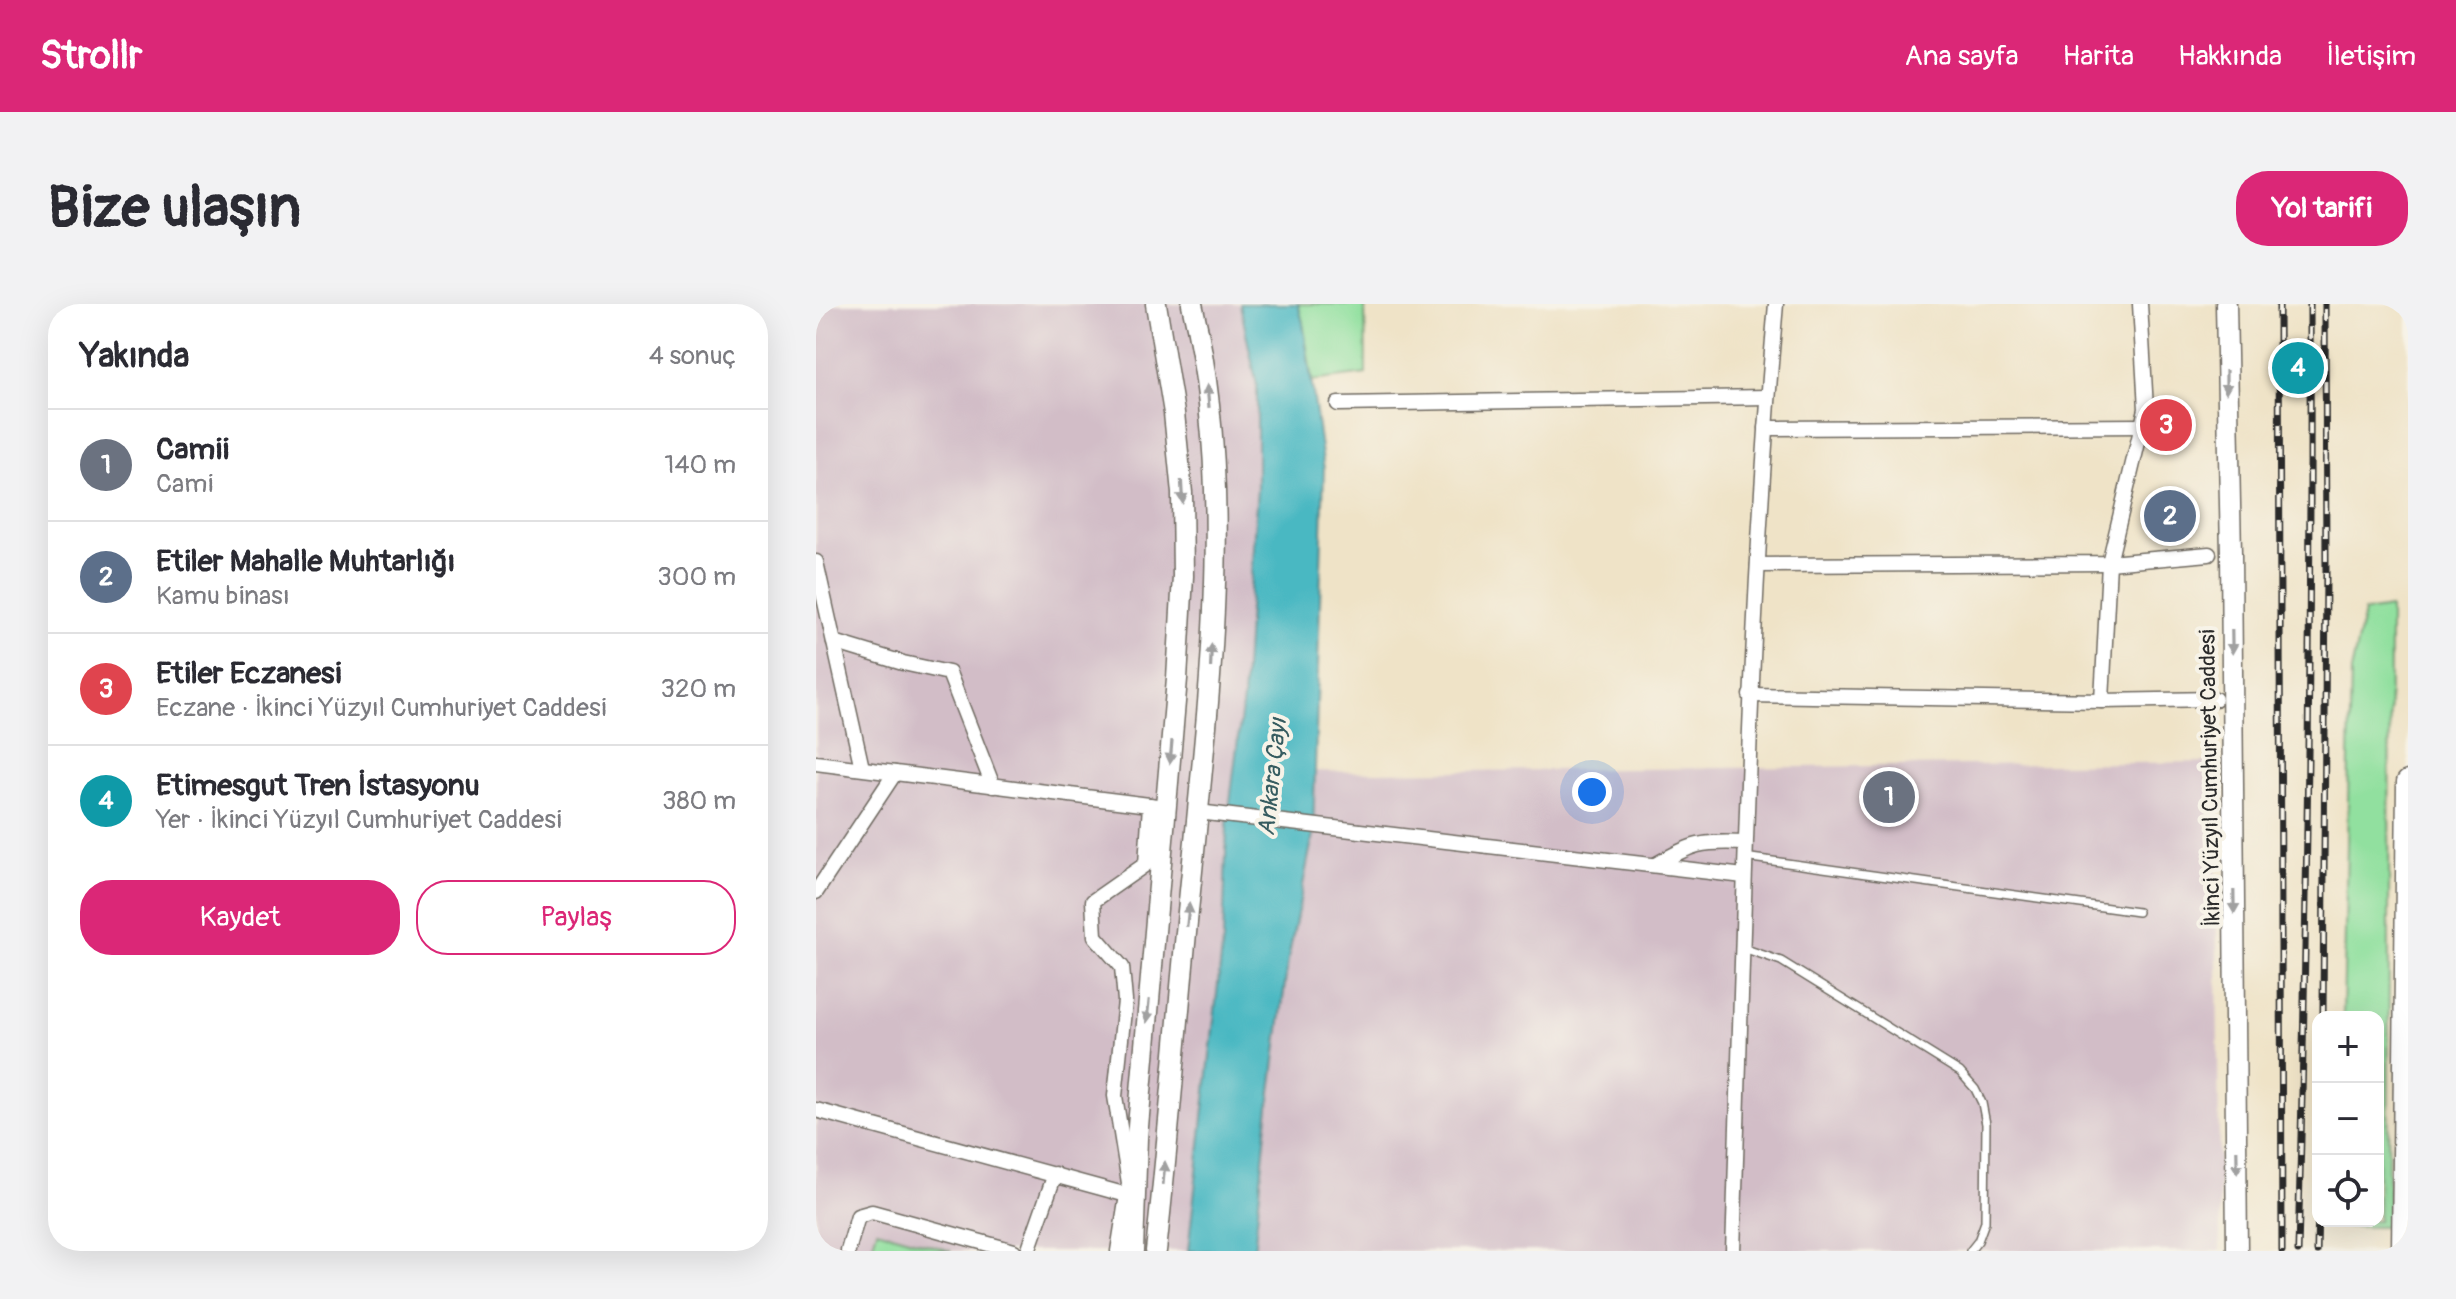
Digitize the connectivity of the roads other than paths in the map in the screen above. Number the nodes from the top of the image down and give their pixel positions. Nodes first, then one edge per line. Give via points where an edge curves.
1 (1156, 304) edge
2 (1192, 304) edge
3 (1776, 304) edge
4 (2140, 304) edge
5 (2226, 304) edge
6 (1768, 397) junction
7 (1338, 404) dead end
8 (2142, 426) junction
9 (1766, 428) junction
10 (2209, 554) dead end
11 (816, 562) edge
12 (2109, 563) junction
13 (1758, 565) junction
14 (834, 642) junction
15 (1750, 695) junction
16 (2215, 699) dead end
17 (2102, 701) junction
18 (816, 763) edge
19 (862, 768) junction
20 (895, 773) junction
21 (2408, 782) edge
22 (993, 786) junction
23 (1158, 806) junction
24 (1198, 812) junction
25 (1744, 850) junction
26 (1655, 865) junction
27 (1744, 876) junction
28 (816, 892) edge
29 (2138, 912) dead end
30 (1743, 948) junction
31 (816, 1110) edge
32 (1055, 1174) junction
33 (1127, 1195) junction
34 (848, 1251) edge
35 (1014, 1251) edge
36 (1028, 1251) edge
37 (1118, 1251) edge
38 (1133, 1251) edge
39 (1156, 1251) edge
40 (1733, 1251) edge
41 (1970, 1251) edge
42 (2237, 1251) edge
43 (2403, 1251) edge

1 -> 23 main road via 1182,493 1183,576 1177,679
24 -> 2 main road via 1209,709 1215,509 1207,380
3 - 6 street
4 - 8 street via 2146,409
5 -> 42 main road, İkinci Yüzyıl Cumhuriyet Caddesi
6 - 7 street
6 - 9 street
8 - 9 street
8 - 12 street
9 - 13 street
10 - 12 street
11 - 14 street
12 - 13 street
12 - 17 street
13 - 15 street
14 - 19 street
14 - 22 street via 949,673
15 - 17 street
15 - 25 street
16 - 17 street
18 - 19 street
19 - 20 street
20 - 22 street
20 - 28 street
21 - 43 main road
22 - 23 street
23 - 24 main road
23 - 33 street via 1146,864 1093,901 1095,936 1122,967 1125,1001 1115,1096
23 -> 38 main road via 1156,933 1137,1138
24 - 26 street
39 -> 24 main road
25 - 26 street via 1695,844
25 - 27 street
25 - 29 lane
26 - 27 street
27 - 30 street
30 - 40 street
30 - 41 lane via 1781,961 1960,1072 1975,1089 1986,1124 1985,1222
31 - 32 street
32 - 33 street
32 - 36 street
33 - 37 street
34 - 35 street via 858,1216 872,1212

